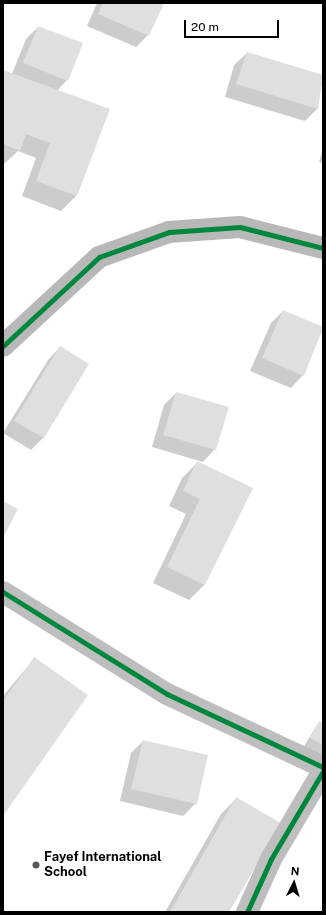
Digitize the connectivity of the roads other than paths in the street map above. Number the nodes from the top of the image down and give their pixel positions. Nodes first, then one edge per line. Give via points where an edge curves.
1 (323, 248) edge
2 (3, 346) edge
3 (3, 592) edge
4 (323, 767) edge
5 (323, 772) edge
6 (248, 912) edge

1 - 2 street via 240,227 169,232 99,257
3 - 4 street via 167,694
5 - 6 street via 270,859

